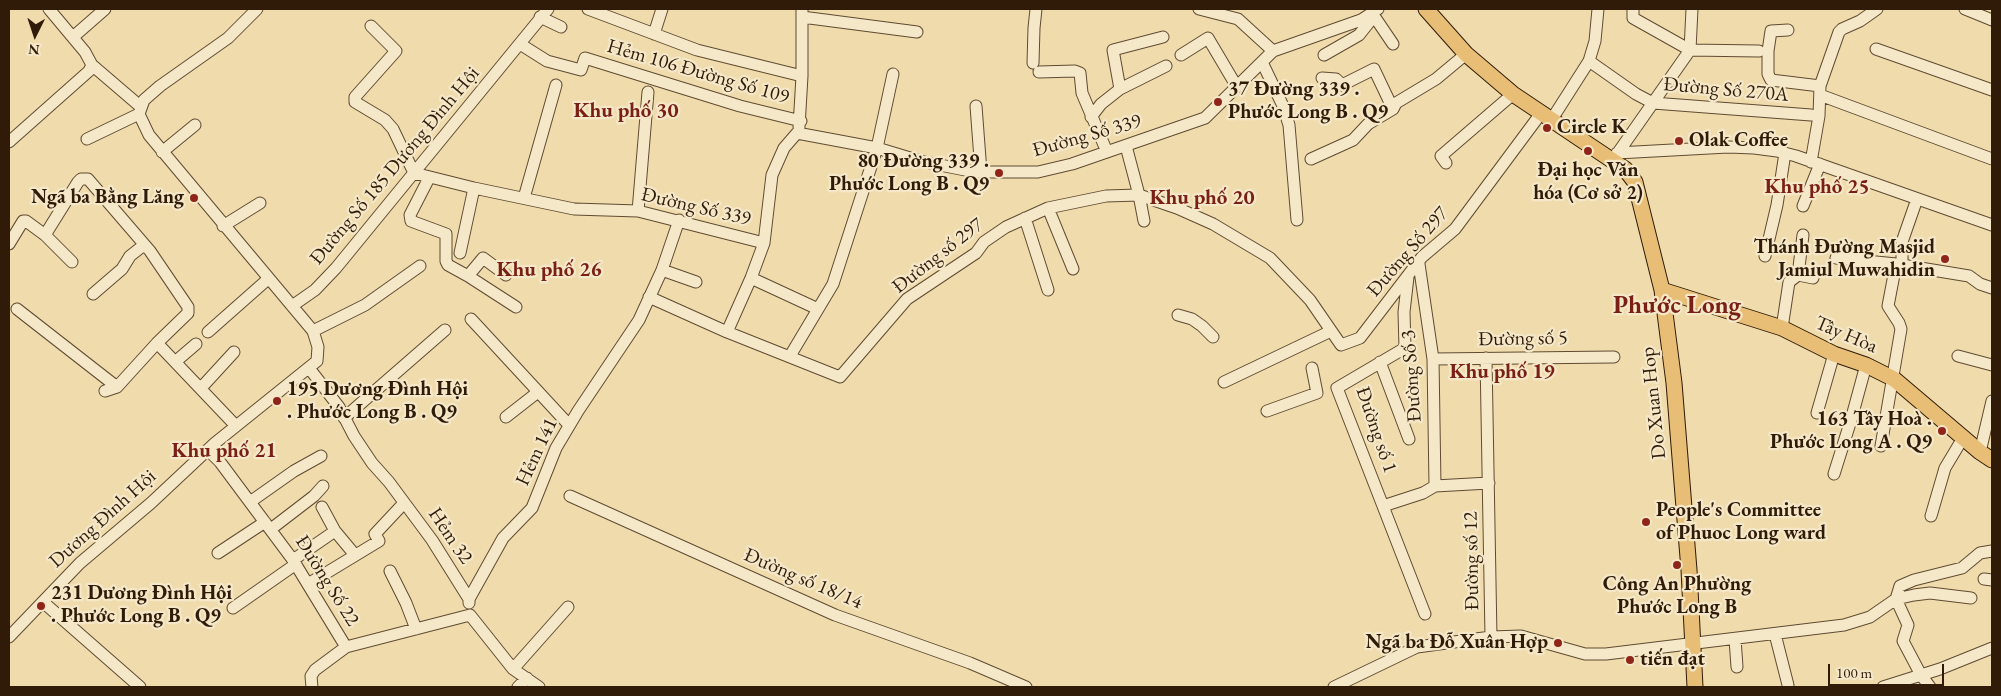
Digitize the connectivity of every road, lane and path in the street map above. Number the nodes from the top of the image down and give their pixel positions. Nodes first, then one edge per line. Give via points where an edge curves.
1 (49, 9) edge
2 (105, 9) edge
3 (257, 9) edge
4 (588, 9) edge
5 (662, 9) edge
6 (1036, 9) edge
7 (1199, 9) edge
8 (1426, 9) edge
9 (1598, 9) edge
10 (1692, 9) edge
11 (1877, 9) edge
12 (1965, 9) edge
13 (543, 12) edge
14 (1374, 12) edge
15 (802, 13) edge
16 (1633, 13) edge
17 (1992, 20) edge
18 (371, 26) dead end
19 (561, 27) dead end
20 (1788, 30) dead end
21 (917, 32) dead end
22 (654, 34) junction
23 (73, 37) junction
24 (1163, 37) dead end
25 (520, 44) junction
26 (1393, 44) dead end
27 (1876, 49) dead end
28 (1690, 50) junction
29 (1273, 51) junction
30 (1759, 52) dead end
31 (1466, 54) junction
32 (1181, 55) dead end
33 (1324, 55) dead end
34 (1589, 61) junction
35 (1262, 62) junction
36 (92, 65) junction
37 (1166, 66) dead end
38 (894, 74) dead end
39 (802, 76) junction
40 (1322, 78) dead end
41 (556, 85) dead end
42 (1237, 87) junction
43 (1120, 88) junction
44 (1820, 90) junction
45 (1992, 90) edge
46 (648, 92) dead end
47 (1513, 94) junction
48 (1653, 103) junction
49 (976, 106) dead end
50 (1393, 109) junction
51 (140, 111) junction
52 (1547, 115) junction
53 (1811, 115) dead end
54 (1091, 117) junction
55 (801, 122) junction
56 (195, 126) dead end
57 (797, 133) junction
58 (87, 139) dead end
59 (9, 142) edge
60 (1126, 146) junction
61 (877, 148) junction
62 (162, 152) junction
63 (1107, 152) junction
64 (1785, 153) junction
65 (1615, 157) junction
66 (1311, 159) dead end
67 (1992, 159) edge
68 (1446, 163) dead end
69 (1816, 163) junction
70 (981, 172) junction
71 (414, 173) junction
72 (430, 178) junction
73 (474, 188) junction
74 (1139, 195) junction
75 (524, 198) junction
76 (1917, 199) junction
77 (260, 203) dead end
78 (1803, 206) dead end
79 (1048, 208) junction
80 (638, 211) junction
81 (1026, 218) junction
82 (679, 220) junction
83 (1297, 220) dead end
84 (1144, 221) dead end
85 (1992, 225) edge
86 (223, 226) junction
87 (45, 235) junction
88 (1803, 235) dead end
89 (764, 243) junction
90 (9, 244) edge
91 (144, 245) junction
92 (460, 253) dead end
93 (1765, 256) dead end
94 (1836, 258) dead end
95 (72, 262) dead end
96 (1419, 264) junction
97 (1899, 264) junction
98 (420, 266) dead end
99 (1073, 269) dead end
100 (662, 270) junction
101 (506, 275) dead end
102 (468, 276) junction
103 (1408, 276) junction
104 (1798, 276) junction
105 (751, 278) junction
106 (1813, 278) dead end
107 (268, 279) junction
108 (696, 282) dead end
109 (1992, 288) edge
110 (1048, 290) dead end
111 (1662, 290) junction
112 (93, 294) dead end
113 (649, 297) junction
114 (292, 306) junction
115 (516, 307) dead end
116 (16, 309) dead end
117 (818, 309) junction
118 (1178, 315) dead end
119 (471, 319) dead end
120 (1782, 328) junction
121 (445, 330) dead end
122 (312, 331) junction
123 (1331, 331) junction
124 (208, 332) dead end
125 (727, 332) junction
126 (1213, 337) dead end
127 (157, 343) junction
128 (196, 344) dead end
129 (234, 352) dead end
130 (1834, 354) junction
131 (790, 356) junction
132 (1958, 356) dead end
133 (1614, 357) dead end
134 (1486, 358) junction
135 (1433, 359) junction
136 (176, 362) junction
137 (1380, 362) junction
138 (1866, 365) junction
139 (1992, 365) edge
140 (309, 368) junction
141 (1312, 368) dead end
142 (1894, 379) junction
143 (1224, 382) dead end
144 (117, 387) junction
145 (201, 388) junction
146 (105, 391) dead end
147 (538, 392) junction
148 (1992, 400) edge
149 (1267, 411) dead end
150 (1817, 413) dead end
151 (506, 417) dead end
152 (344, 418) junction
153 (569, 425) junction
154 (236, 426) junction
155 (1963, 438) junction
156 (1409, 439) dead end
157 (1881, 446) dead end
158 (208, 450) junction
159 (321, 456) dead end
160 (1986, 456) edge
161 (1834, 474) dead end
162 (1489, 483) junction
163 (322, 486) dead end
164 (1436, 486) junction
165 (570, 496) dead end
166 (250, 502) junction
167 (404, 503) junction
168 (1383, 506) junction
169 (322, 507) dead end
170 (1931, 516) dead end
171 (268, 526) junction
172 (336, 530) junction
173 (1992, 551) edge
174 (218, 553) dead end
175 (355, 555) junction
176 (295, 562) junction
177 (390, 571) dead end
178 (308, 584) junction
179 (1971, 598) dead end
180 (469, 599) junction
181 (1896, 600) junction
182 (43, 602) junction
183 (568, 607) dead end
184 (233, 608) dead end
185 (1425, 614) dead end
186 (470, 615) junction
187 (11, 629) edge
188 (416, 629) junction
189 (1775, 634) junction
190 (1491, 637) junction
191 (1735, 639) junction
192 (1693, 644) junction
193 (346, 647) junction
194 (1992, 648) edge
195 (1738, 667) dead end
196 (514, 669) junction
197 (1921, 675) junction
198 (527, 678) junction
199 (1788, 685) dead end
200 (140, 687) edge
201 (312, 687) edge
202 (518, 687) edge
203 (539, 687) edge
204 (1026, 687) edge
205 (1334, 687) edge
206 (1695, 687) edge
207 (1883, 687) edge
208 (1930, 687) edge

1 - 23 street
2 - 23 street
3 - 51 street via 228,38 160,86 144,100
4 - 22 street
5 - 22 street
6 - 54 street via 1036,68 1080,73 1082,93
7 - 29 street via 1238,19
8 - 31 main road, Do Xuan Hop
9 - 34 street, Đường Số 297
10 - 28 street
11 - 44 street via 1840,31
12 - 17 street
13 - 19 street
13 - 25 street, Đường Số 185 Dương Đình Hội
14 - 26 street
14 - 29 street, Đường Số 339 via 1361,20
14 - 33 street via 1359,35
15 - 21 street
15 - 39 street
16 - 28 street
18 - 71 street via 396,51 355,97 355,102 394,129
20 - 44 street via 1771,31 1768,74 1771,80
22 - 39 street via 697,50
23 - 36 street via 91,59
24 - 43 street via 1113,50
25 - 55 street, Hẻm 106 Đường Số 109 via 547,62 581,70 585,58
25 - 71 street, Đường Số 185 Dương Đình Hội
27 - 45 street
28 - 30 street
28 - 48 street
29 - 35 street, Đường Số 339
31 - 47 main road, Do Xuan Hop
31 - 50 street via 1436,79 1396,103
32 - 42 street via 1208,38
34 - 48 street, Đường Số 270A
34 - 52 street, Đường Số 297
35 - 42 street, Đường Số 339
35 - 83 street via 1284,106
36 - 51 street
36 - 59 street
37 - 43 street
38 - 61 street
39 - 55 street
40 - 50 street via 1336,79 1342,85 1374,69
41 - 75 street
42 - 60 street, Đường Số 339 via 1205,118
43 - 54 street
44 - 67 street
44 - 69 street
46 - 80 street
47 - 52 main road, Do Xuan Hop
47 - 68 street via 1441,156
48 - 53 street, Đường Số 270A
48 - 65 street
49 - 70 street
50 - 66 street via 1368,124 1353,140
51 - 58 street
51 - 62 street, Dương Đình Hội via 149,135
52 - 65 main road, Do Xuan Hop
52 - 96 street, Đường Số 297 via 1455,229 1422,257
54 - 63 street
55 - 57 street
56 - 62 street
57 - 61 street, Đường Số 339
57 - 89 street, Đường Số 339 via 784,148 772,175
60 - 63 street, Đường Số 339
60 - 74 street
61 - 70 street, Đường Số 339 via 920,161
61 - 117 street via 833,284
62 - 86 street, Dương Đình Hội
63 - 70 street, Đường Số 339 via 1038,172
64 - 65 street via 1728,147
64 - 69 street
64 - 93 street via 1778,205
65 - 111 main road, Do Xuan Hop via 1635,182
69 - 76 street
69 - 78 street
71 - 72 street, Đường Số 339
71 - 114 street, Đường Số 185 Dương Đình Hội via 336,268
72 - 73 street, Đường Số 339
72 - 102 street via 410,219 446,234 448,265
73 - 75 street, Đường Số 339
73 - 92 street
74 - 79 street, Đường số 297 via 1106,196
74 - 84 street
74 - 123 street, Đường Số 297 via 1213,224 1270,258 1310,300
75 - 80 street, Đường Số 339 via 574,209
76 - 85 street
76 - 97 street via 1902,242
77 - 86 street
79 - 81 street, Đường số 297
79 - 99 street
80 - 82 street, Đường Số 339
81 - 110 street
81 - 131 street, Đường số 297 via 984,242 976,253 907,299 840,377
82 - 89 street, Đường Số 339
82 - 100 street, Hẻm 141
86 - 107 street, Dương Đình Hội
87 - 90 street via 23,221
87 - 91 street via 78,182 85,178 92,181
87 - 95 street
88 - 104 street
89 - 105 street
91 - 112 street
91 - 127 street via 188,307 188,313
94 - 97 street
96 - 103 street, Đường Số 297
96 - 135 street, Đường Số 3
97 - 109 street via 1970,276
97 - 142 street via 1888,306 1901,329
98 - 122 street via 365,304
100 - 108 street
100 - 113 street, Hẻm 141
101 - 102 street via 483,258
102 - 115 street
103 - 123 street, Đường Số 297 via 1360,338 1341,345
103 - 137 street, Đường số 1 via 1405,348
104 - 106 street
104 - 120 street via 1789,282
105 - 117 street
105 - 125 street
107 - 114 street, Dương Đình Hội
107 - 124 street
111 - 120 main road, Tây Hòa
111 - 192 main road, Do Xuan Hop via 1674,383
113 - 125 street, Đường số 297
113 - 153 street, Hẻm 141 via 639,320
114 - 122 street, Dương Đình Hội
116 - 144 street
117 - 131 street
118 - 126 street via 1192,319
119 - 147 street
120 - 130 main road, Tây Hòa
121 - 152 street
122 - 140 street, Dương Đình Hội via 318,347 317,361
123 - 143 street
125 - 131 street, Đường số 297
127 - 136 street
127 - 144 street
128 - 136 street
129 - 145 street
130 - 138 main road, Tây Hòa
130 - 150 street
132 - 139 street
133 - 134 street, Đường số 5
134 - 135 street, Đường số 5
134 - 162 street, Đường số 12
135 - 164 street, Đường Số 3
136 - 145 street
137 - 156 street
137 - 168 street, Đường số 1 via 1337,388
138 - 142 main road, Tây Hòa
138 - 161 street
140 - 152 street, Hẻm 32
140 - 154 street, Dương Đình Hội
141 - 149 street via 1316,393
142 - 155 main road, Tây Hòa
142 - 157 street
144 - 146 street
145 - 154 street
147 - 151 street
147 - 153 street
148 - 160 street
152 - 167 street, Hẻm 32 via 372,463
153 - 180 street, Hẻm 141 via 556,448 532,508 503,538
154 - 158 street, Dương Đình Hội
155 - 160 main road, Tây Hòa
155 - 170 street via 1944,468
158 - 166 street, Đường Số 22
158 - 182 street, Dương Đình Hội via 80,563
159 - 166 street
162 - 164 street
162 - 190 street, Đường số 12
163 - 171 street via 314,496
164 - 168 street
165 - 204 street, Đường số 18/14 via 835,615 970,663
166 - 171 street, Đường Số 22
167 - 175 street via 375,534 378,541
167 - 180 street, Hẻm 32
168 - 185 street, Đường số 1
169 - 172 street
171 - 174 street
171 - 176 street, Đường Số 22
172 - 175 street
172 - 176 street
173 - 181 street via 1980,553 1962,568 1900,586
175 - 178 street
176 - 178 street, Đường Số 22
176 - 184 street
177 - 188 street
178 - 193 street, Đường Số 22
179 - 181 street via 1930,593
180 - 186 street, Hẻm 32
181 - 189 street via 1870,617
181 - 197 street via 1908,625 1903,641
182 - 187 street, Dương Đình Hội
182 - 200 street
183 - 196 street
186 - 188 street, Đường Số 22
186 - 196 street
188 - 193 street, Đường Số 22
189 - 191 street
189 - 199 street
190 - 192 street via 1521,636 1585,654
190 - 205 street via 1417,647
191 - 192 street
191 - 195 street
192 - 206 main road, Do Xuan Hop
193 - 201 street via 315,670 311,676
194 - 197 street
196 - 198 street
197 - 207 street
197 - 208 street
198 - 202 street
198 - 203 street

